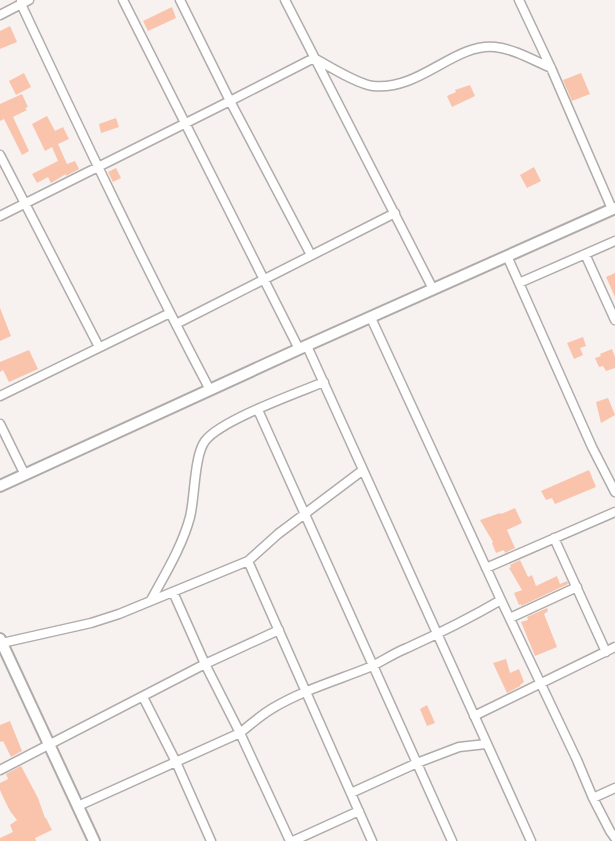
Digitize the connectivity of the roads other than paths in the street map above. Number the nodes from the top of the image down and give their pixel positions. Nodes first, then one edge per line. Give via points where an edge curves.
1 (123, 0) edge
2 (180, 0) edge
3 (285, 0) edge
4 (519, 0) edge
5 (24, 1) edge
6 (0, 15) edge
7 (314, 58) junction
8 (551, 68) junction
9 (230, 101) junction
10 (185, 124) junction
11 (0, 154) edge
12 (98, 166) junction
13 (25, 203) junction
14 (614, 208) edge
15 (395, 213) junction
16 (0, 216) edge
17 (615, 241) edge
18 (585, 254) junction
19 (310, 255) junction
20 (507, 256) junction
21 (264, 279) junction
22 (519, 283) junction
23 (433, 289) junction
24 (170, 313) junction
25 (370, 318) junction
26 (615, 320) edge
27 (176, 324) junction
28 (99, 347) junction
29 (303, 347) junction
30 (324, 382) junction
31 (210, 390) junction
32 (0, 396) edge
33 (258, 410) junction
34 (0, 423) edge
35 (363, 470) junction
36 (25, 475) junction
37 (0, 486) edge
38 (615, 492) edge
39 (615, 512) edge
40 (304, 513) junction
41 (554, 538) junction
42 (248, 561) junction
43 (486, 568) junction
44 (577, 587) junction
45 (173, 592) junction
46 (151, 600) junction
47 (501, 600) junction
48 (510, 618) junction
49 (279, 630) junction
50 (437, 635) junction
51 (1, 641) edge
52 (615, 647) edge
53 (606, 652) junction
54 (205, 664) junction
55 (373, 665) junction
56 (541, 684) junction
57 (306, 692) junction
58 (143, 697) junction
59 (474, 716) junction
60 (240, 733) junction
61 (486, 744) junction
62 (49, 745) junction
63 (176, 762) junction
64 (417, 763) junction
65 (0, 770) edge
66 (615, 788) edge
67 (351, 793) junction
68 (593, 798) junction
69 (78, 806) junction
70 (359, 811) junction
71 (615, 838) edge
72 (94, 841) edge
73 (211, 841) edge
74 (291, 841) edge
75 (372, 841) edge
76 (452, 841) edge
77 (531, 841) edge

1 - 10 street
2 - 9 street
3 - 7 street
4 - 8 street
5 - 6 street
5 - 12 street
7 - 8 street via 372,86 404,82 475,49 494,46
7 - 9 street
7 - 15 street
8 - 14 street
9 - 10 street
9 - 19 street
10 - 12 street
10 - 21 street
11 - 13 street
12 - 13 street
12 - 24 street
13 - 16 street
13 - 28 street
14 - 20 street
15 - 19 street
15 - 23 street
17 - 18 street
18 - 22 street
18 - 26 street
19 - 21 street
20 - 22 street
20 - 23 street
21 - 27 street
21 - 29 street
22 - 38 street
23 - 25 street
24 - 27 street
24 - 28 street
25 - 29 street
25 - 43 street
27 - 31 street
28 - 32 street
29 - 30 street
29 - 31 street
30 - 33 street
30 - 35 street
31 - 36 street
33 - 40 street
33 - 46 street via 214,433 201,448 190,518
34 - 36 street
35 - 40 street
35 - 50 street
36 - 37 street
39 - 41 street
40 - 42 street
40 - 55 street
41 - 43 street
41 - 44 street
42 - 45 street
42 - 49 street
43 - 47 street
44 - 48 street
44 - 53 street
45 - 46 street
45 - 54 street
46 - 51 street via 100,620
47 - 48 street
47 - 50 street
48 - 56 street
49 - 54 street
49 - 57 street
50 - 55 street
50 - 59 street
51 - 62 street
52 - 53 street
53 - 56 street
54 - 58 street
54 - 60 street
55 - 57 street
55 - 64 street
56 - 59 street
56 - 68 street
57 - 60 street via 276,706
57 - 67 street
58 - 62 street
58 - 63 street
59 - 61 street
60 - 63 street
60 - 74 street
61 - 64 street via 459,747
61 - 77 street
62 - 65 street
62 - 69 street
63 - 69 street
63 - 73 street
64 - 67 street
64 - 76 street
66 - 68 street
67 - 70 street
68 - 71 street
69 - 72 street
70 - 74 street
70 - 75 street

